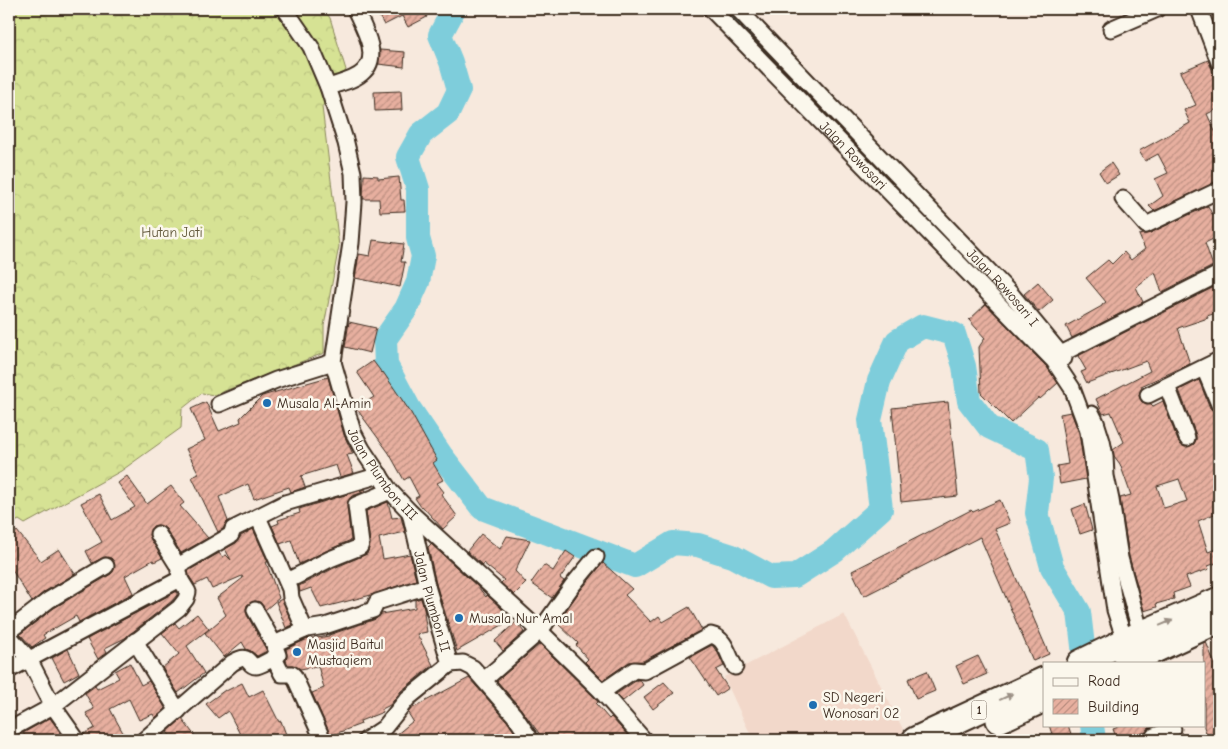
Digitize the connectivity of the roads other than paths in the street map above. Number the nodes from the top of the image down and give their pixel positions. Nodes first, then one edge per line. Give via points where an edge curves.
1 (285, 9) edge
2 (355, 9) edge
3 (711, 9) edge
4 (738, 9) edge
5 (1157, 9) edge
6 (1199, 9) edge
7 (1111, 29) dead end
8 (1215, 39) edge
9 (1219, 62) edge
10 (328, 87) junction
11 (1219, 190) edge
12 (1123, 199) dead end
13 (1219, 274) edge
14 (996, 301) joint
15 (1061, 354) junction
16 (1219, 360) edge
17 (333, 362) junction
18 (1204, 368) junction
19 (1167, 386) junction
20 (1148, 394) dead end
21 (219, 404) dead end
22 (1218, 410) edge
23 (1187, 438) dead end
24 (380, 475) junction
25 (390, 491) junction
26 (410, 512) junction
27 (258, 517) junction
28 (158, 534) dead end
29 (596, 557) dead end
30 (106, 566) dead end
31 (179, 572) junction
32 (287, 581) junction
33 (427, 586) junction
34 (1219, 600) edge
35 (255, 610) dead end
36 (1219, 620) edge
37 (305, 630) junction
38 (9, 631) edge
39 (540, 632) junction
40 (9, 636) edge
41 (136, 641) junction
42 (274, 651) junction
43 (1135, 653) edge
44 (29, 660) junction
45 (1086, 662) edge
46 (450, 664) junction
47 (734, 667) dead end
48 (9, 670) edge
49 (484, 680) junction
50 (1043, 680) edge
51 (602, 692) junction
52 (1043, 699) edge
53 (53, 706) junction
54 (178, 711) junction
55 (9, 730) edge
56 (77, 740) edge
57 (144, 740) edge
58 (323, 740) edge
59 (366, 740) edge
60 (531, 740) edge
61 (644, 740) edge
62 (915, 740) edge
63 (952, 740) edge

1 - 10 street, Jalan Plumbon III via 311,47
2 - 10 street via 371,44 369,62 366,70 358,76
3 - 14 street, Jalan Rowosari
4 - 15 street, Jalan Rowosari I via 1011,294
5 - 7 street
6 - 8 street
8 - 9 street
10 - 17 street, Jalan Plumbon III via 353,173 354,202
11 - 12 street via 1146,225
13 - 15 street
14 - 43 street, Jalan Rowosari I via 1054,360 1077,399 1088,431 1115,610
15 - 43 street, Jalan Rowosari I via 1080,382 1102,441
16 - 18 street
17 - 21 street via 276,380
17 - 24 street, Jalan Plumbon III via 352,432
18 - 19 street
18 - 22 street
19 - 20 street
19 - 23 street
24 - 25 street, Jalan Plumbon III
24 - 27 street via 285,503
25 - 26 street, Jalan Plumbon III
25 - 32 street via 356,504 360,547
26 - 33 street, Jalan Plumbon II
26 - 39 street, Jalan Plumbon III
27 - 31 street via 233,529 231,535
27 - 32 street
28 - 31 street
29 - 39 street
30 - 38 street via 49,600
31 - 41 street via 188,592 183,604
31 - 44 street
32 - 37 street via 290,598
33 - 37 street via 377,602 373,610
33 - 46 street, Jalan Plumbon II
43 -> 34 highway
35 - 42 street
36 - 43 highway
37 - 42 street
39 - 49 street
39 - 51 street, Jalan Plumbon III
40 - 44 street
41 - 53 street
41 - 54 street
42 - 54 street via 255,666 240,658 232,663
42 - 58 street via 282,674 293,674
43 - 45 highway
44 - 48 street
44 - 53 street
46 - 49 street, Jalan Plumbon II via 469,665
46 - 59 street via 408,698 384,728
47 - 51 street via 721,640 711,635 645,671 634,670
49 - 60 street, Jalan Plumbon II
62 -> 50 highway, 1
51 - 61 street, Jalan Plumbon III
52 - 63 highway, 1
53 - 55 street
53 - 56 street
54 - 57 street

